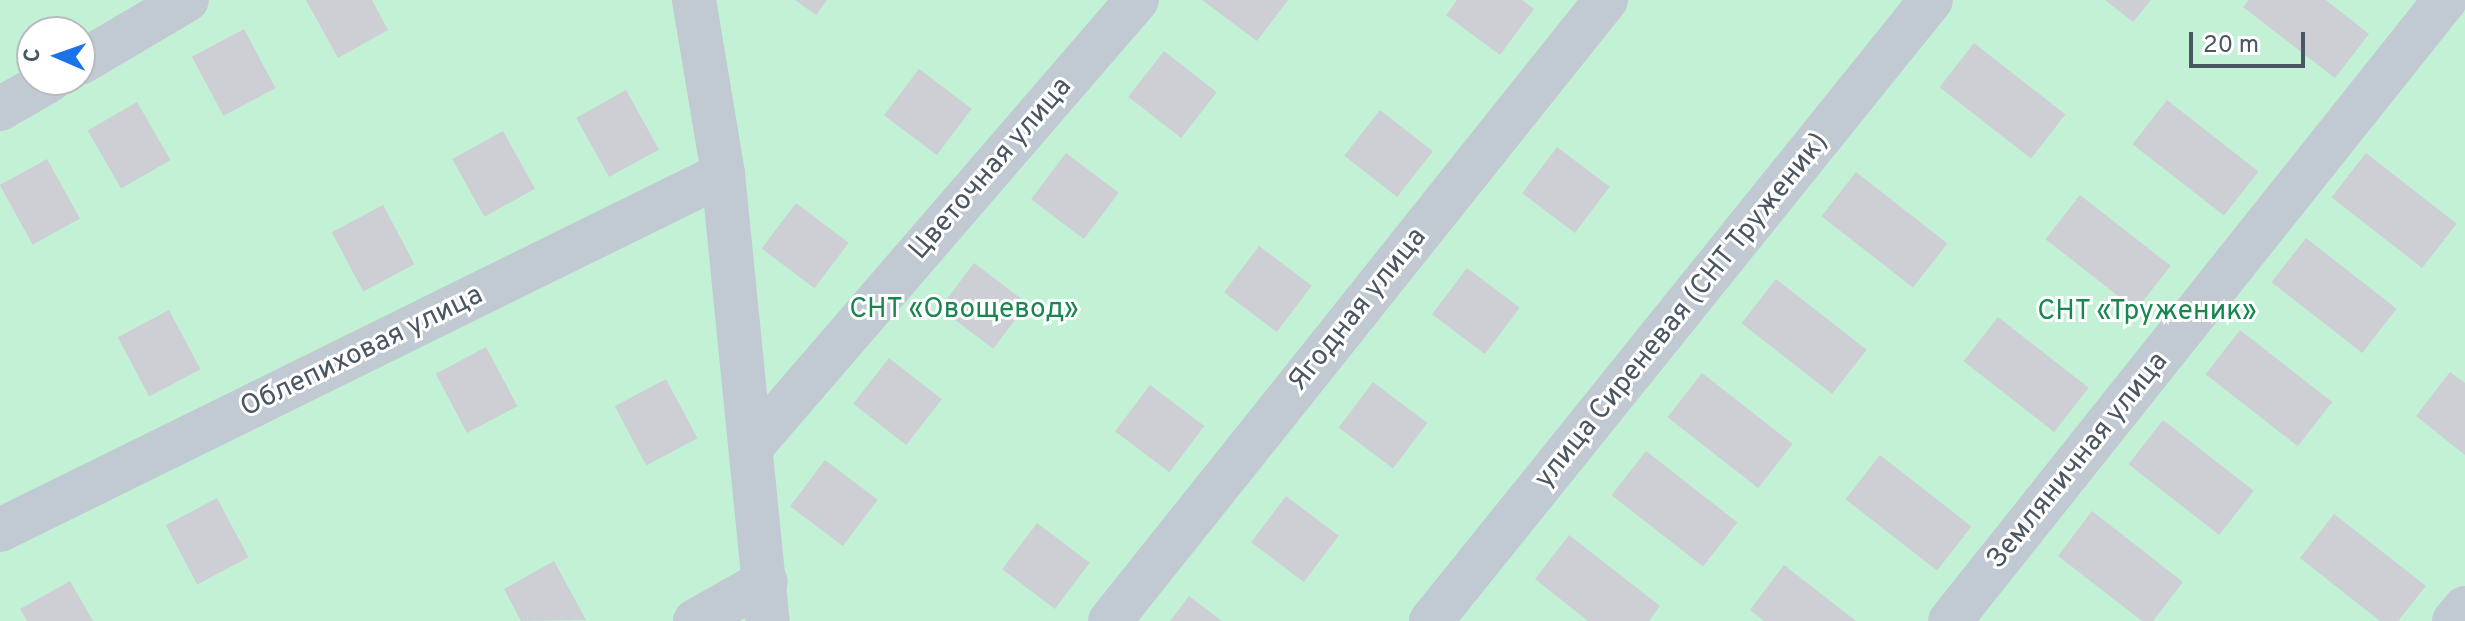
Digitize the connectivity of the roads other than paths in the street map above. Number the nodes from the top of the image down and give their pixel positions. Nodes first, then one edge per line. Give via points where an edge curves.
1 (187, 0) edge
2 (694, 0) edge
3 (1137, 0) edge
4 (1606, 0) edge
5 (1931, 0) edge
6 (2445, 0) edge
7 (96, 54) edge
8 (22, 96) edge
9 (0, 109) edge
10 (723, 174) junction
11 (752, 446) junction
12 (0, 530) edge
13 (767, 601) edge
14 (2465, 608) edge
15 (695, 621) edge
16 (1110, 621) edge
17 (1431, 621) edge
18 (1950, 621) edge
19 (2454, 621) edge

1 - 7 street
2 - 10 street
3 - 11 street, Цветочная улица
4 - 16 street, Ягодная улица
5 - 17 street, улица Сиреневая (СНТ Труженик)
6 - 18 street, Земляничная улица
8 - 9 street
10 - 11 street
10 - 12 street, Облепиховая улица
11 - 13 street
13 - 15 street
14 - 19 street

